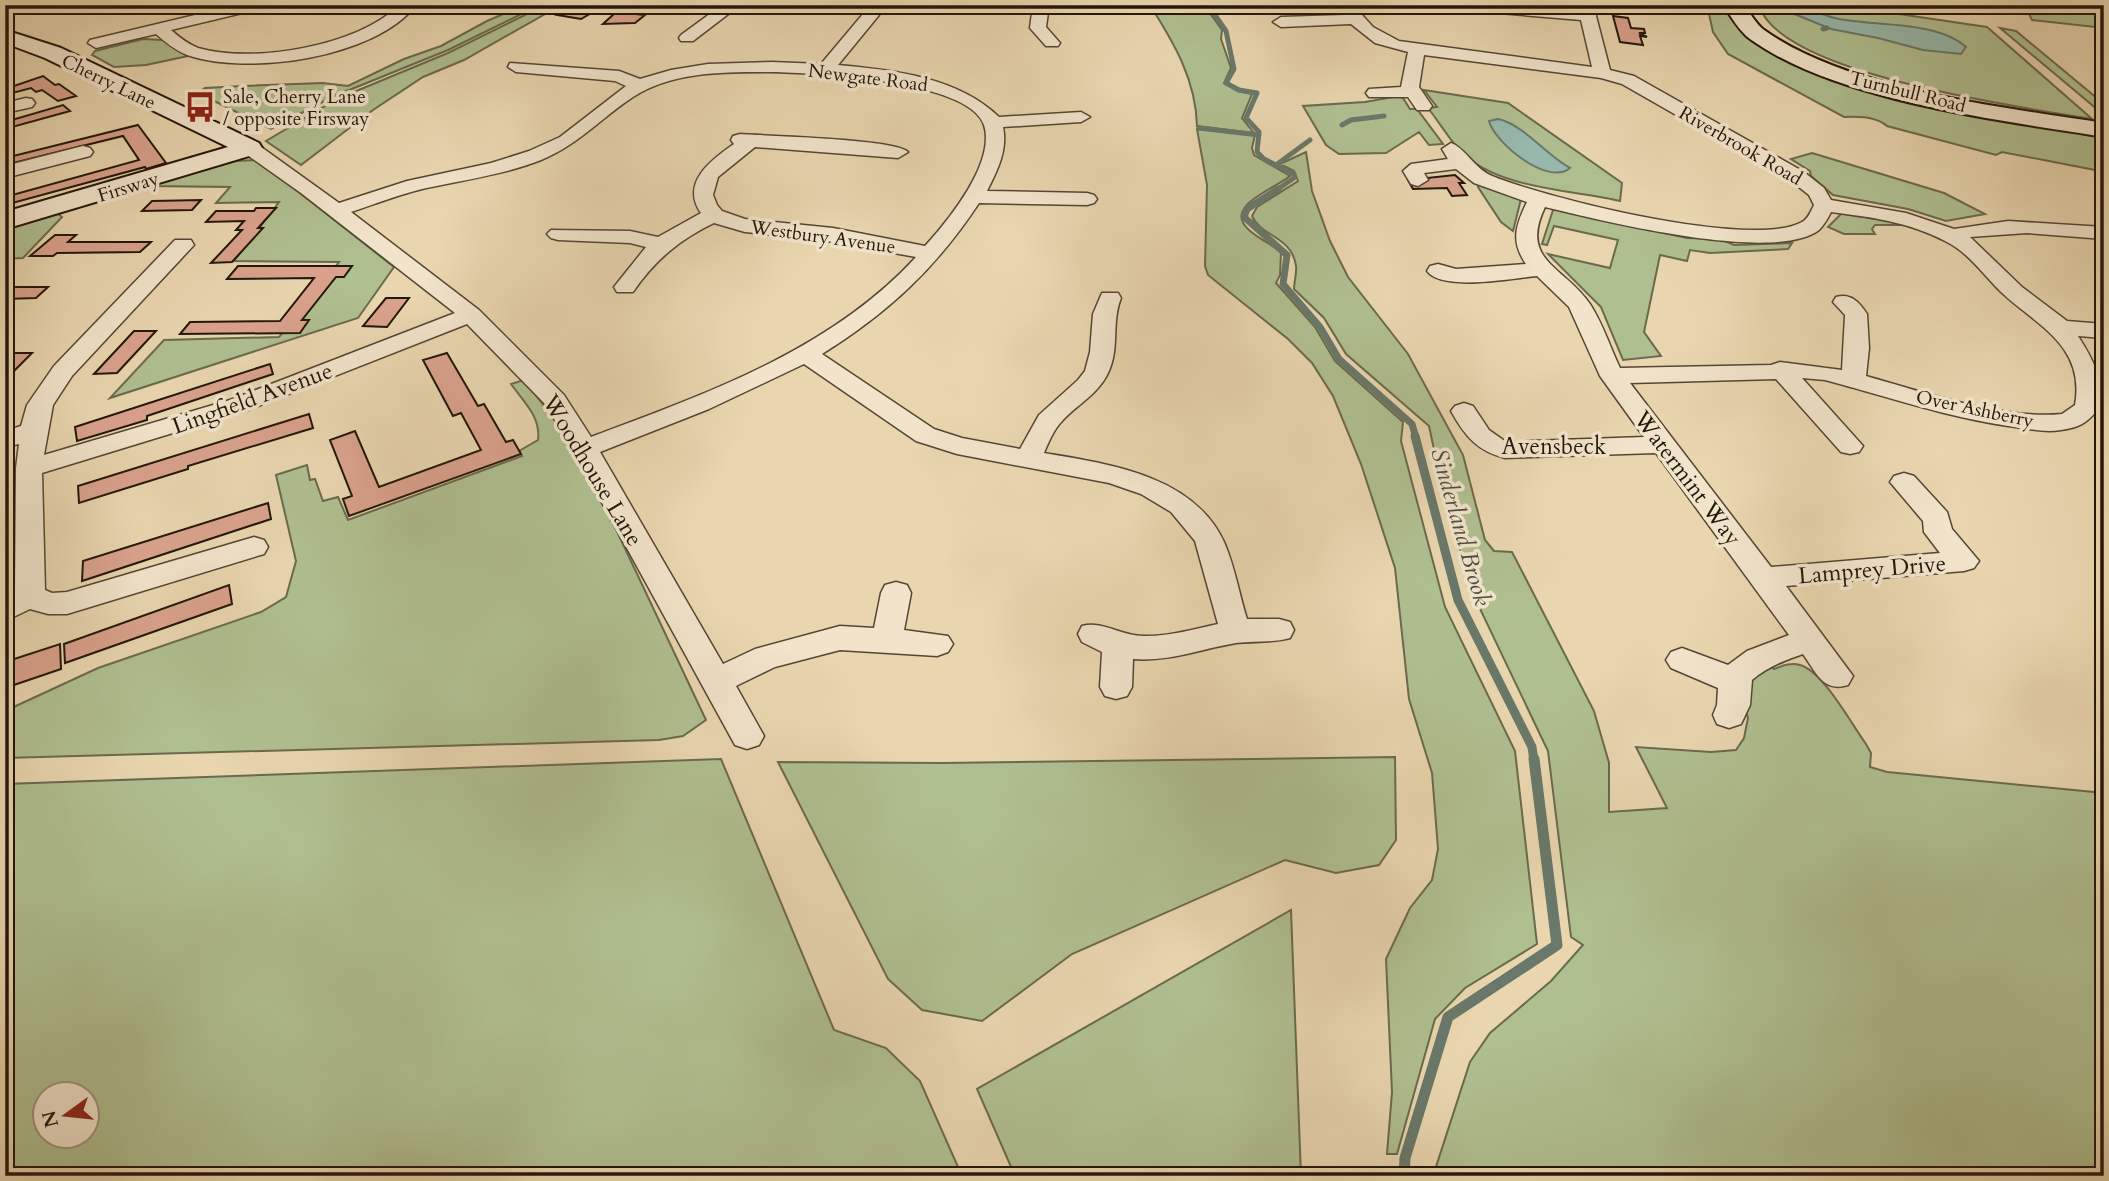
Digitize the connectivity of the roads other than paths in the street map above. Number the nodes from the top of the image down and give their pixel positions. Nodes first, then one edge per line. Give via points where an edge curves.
1 (258, 5) edge
2 (408, 5) edge
3 (732, 5) edge
4 (873, 5) edge
5 (1041, 5) edge
6 (1464, 5) edge
7 (1733, 5) edge
8 (217, 9) edge
9 (1588, 11) edge
10 (1353, 17) edge
11 (1281, 22) dead end
12 (159, 28) junction
13 (719, 34) dead end
14 (1298, 35) dead end
15 (5, 36) edge
16 (1041, 38) dead end
17 (96, 43) dead end
18 (1417, 50) junction
19 (516, 67) dead end
20 (824, 71) junction
21 (1602, 73) junction
22 (640, 86) junction
23 (1375, 93) dead end
24 (26, 103) dead end
25 (5, 108) edge
26 (1088, 116) dead end
27 (995, 123) junction
28 (2104, 131) edge
29 (891, 147) dead end
30 (250, 148) junction
31 (83, 152) dead end
32 (5, 172) edge
33 (1418, 180) dead end
34 (972, 197) junction
35 (1539, 198) junction
36 (1090, 200) dead end
37 (1824, 205) junction
38 (336, 211) junction
39 (714, 215) junction
40 (5, 220) edge
41 (558, 234) dead end
42 (1952, 236) junction
43 (2100, 237) edge
44 (659, 244) junction
45 (183, 245) dead end
46 (932, 254) junction
47 (1438, 271) dead end
48 (1546, 272) junction
49 (650, 292) dead end
50 (1110, 295) dead end
51 (1844, 303) dead end
52 (471, 315) junction
53 (2060, 328) junction
54 (2104, 331) edge
55 (806, 355) junction
56 (1780, 369) junction
57 (1612, 376) junction
58 (1853, 380) junction
59 (1464, 411) dead end
60 (2093, 423) edge
61 (33, 431) junction
62 (5, 439) edge
63 (1662, 445) junction
64 (1850, 446) dead end
65 (585, 448) junction
66 (1028, 459) junction
67 (29, 468) junction
68 (1904, 482) dead end
69 (254, 547) dead end
70 (1763, 578) junction
71 (896, 593) dead end
72 (18, 602) edge
73 (1279, 629) dead end
74 (1236, 632) junction
75 (887, 639) junction
76 (1810, 640) junction
77 (937, 644) dead end
78 (1682, 660) dead end
79 (1837, 676) dead end
80 (1734, 681) junction
81 (716, 682) junction
82 (1116, 687) dead end
83 (1729, 715) dead end
84 (747, 736) dead end

1 - 8 street
2 - 12 street via 393,22 375,32 266,58 193,51
3 - 13 street via 692,34
4 - 20 street via 871,15
5 - 16 street
6 - 9 street
7 - 28 street, Turnbull Road via 1742,20 1771,43 1839,74 1907,95
8 - 12 street
9 - 21 street
10 - 11 street
10 - 14 street
10 - 18 street, Riverbrook Road via 1388,43
12 - 17 street
15 - 30 street, Cherry Lane via 53,53
18 - 21 street, Riverbrook Road
18 - 23 street via 1410,80 1418,99
19 - 22 street via 619,76
20 - 22 street, Newgate Road via 728,67 660,78
20 - 27 street, Newgate Road via 895,78 951,90 979,105
21 - 37 street, Riverbrook Road via 1642,87 1797,176 1817,191
22 - 38 street, Newgate Road via 569,140 535,155 409,186
24 - 25 street
26 - 27 street
27 - 34 street via 995,149
29 - 39 street via 744,141 706,179 703,194
30 - 38 street, Woodhouse Lane
30 - 40 street, Firsway
31 - 32 street
33 - 35 street, Riverbrook Road via 1413,171 1456,156 1470,172 1497,186
34 - 36 street
34 - 46 street
35 - 37 street, Riverbrook Road via 1677,230 1733,236 1801,230 1817,219
35 - 48 street, Watermint Way via 1524,242
37 - 42 street, Over Ashberry via 1911,219
38 - 52 street, Woodhouse Lane
39 - 44 street
39 - 46 street, Westbury Avenue via 741,224
41 - 44 street via 630,237
42 - 43 street via 2001,227
42 - 53 street, Over Ashberry via 1982,256 2001,280
44 - 49 street via 619,286
45 - 61 street via 63,371 46,393
46 - 55 street via 882,303
47 - 48 street via 1456,276
48 - 57 street, Watermint Way via 1582,309
50 - 66 street via 1096,374 1048,420
51 - 58 street via 1856,314
52 - 65 street, Woodhouse Lane via 555,400
52 - 67 street, Lingfield Avenue via 239,405
53 - 54 street
53 - 60 street, Over Ashberry via 2098,382
55 - 65 street via 720,397
55 - 66 street via 925,435 973,452
56 - 57 street, Over Ashberry
56 - 58 street, Over Ashberry
56 - 64 street
57 - 63 street, Watermint Way
58 - 60 street, Over Ashberry via 2009,418
59 - 63 street, Avensbeck via 1479,437 1506,450
61 - 62 street
61 - 67 street
63 - 70 street, Watermint Way
65 - 81 street, Woodhouse Lane
66 - 74 street via 1128,478 1183,505 1204,531
67 - 72 street
68 - 70 street, Lamprey Drive via 1937,519 1938,532 1964,561
69 - 72 street via 67,603
70 - 76 street, Watermint Way
71 - 75 street
73 - 74 street
74 - 82 street via 1162,648 1106,640
75 - 77 street
75 - 81 street via 840,638 792,648
76 - 79 street, Watermint Way
76 - 80 street via 1776,651 1741,670
78 - 80 street
80 - 83 street via 1735,707
81 - 84 street, Woodhouse Lane

